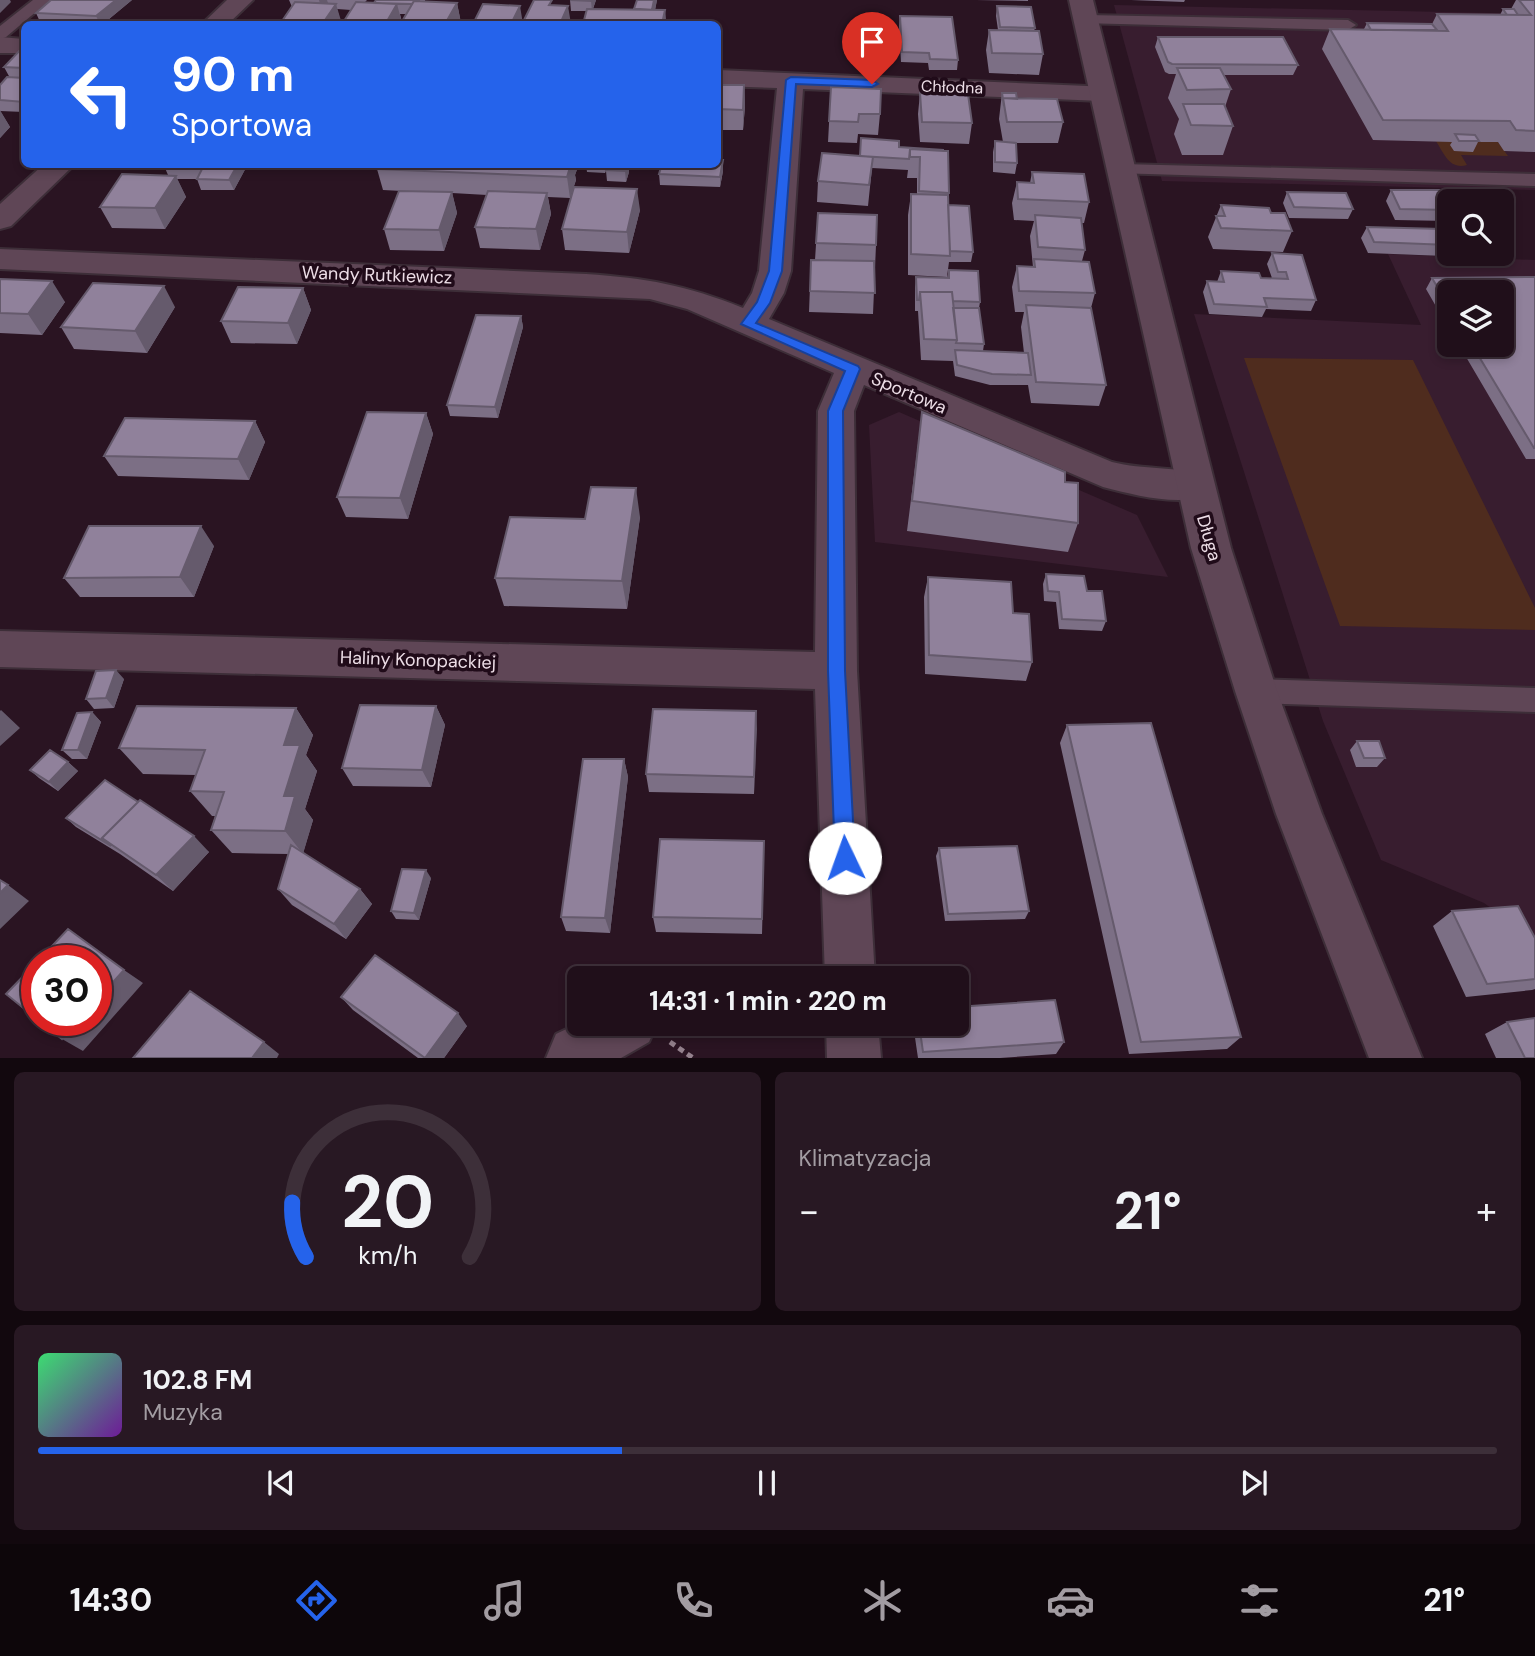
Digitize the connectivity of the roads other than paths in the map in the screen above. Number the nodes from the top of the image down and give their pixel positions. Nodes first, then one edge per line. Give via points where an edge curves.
1 (42, 0) edge
2 (241, 0) edge
3 (1083, 10) edge
4 (217, 21) edge
5 (1348, 25) dead end
6 (0, 34) edge
7 (0, 45) edge
8 (21, 46) edge
9 (721, 78) edge
10 (791, 80) junction
11 (1102, 93) junction
12 (56, 168) edge
13 (1121, 169) junction
14 (1535, 180) edge
15 (4, 211) edge
16 (0, 259) edge
17 (748, 324) junction
18 (853, 369) junction
19 (1194, 486) junction
20 (0, 649) edge
21 (836, 671) junction
22 (1256, 691) junction
23 (1535, 700) edge
24 (849, 966) edge
25 (607, 1036) edge
26 (853, 1036) edge
27 (572, 1058) edge
28 (854, 1058) edge
29 (1396, 1058) edge

1 - 6 lane
2 - 4 street
3 - 5 lane
3 - 11 street, Długa
7 - 8 street
9 - 10 street, Chłodna
10 - 11 street, Chłodna
10 - 17 street via 775,271 764,303
11 - 13 street, Długa
12 - 15 street
13 - 14 lane
13 - 19 street, Długa
16 - 17 street, Wandy Rutkiewicz via 631,286 698,302
17 - 18 street, Sportowa
18 - 19 street, Sportowa via 1111,476
18 - 21 street via 836,411
19 - 22 street, Długa
20 - 21 street, Haliny Konopackiej
21 - 24 street
22 - 23 lane
22 - 29 street, Długa via 1299,814
25 - 27 street
26 - 28 street

